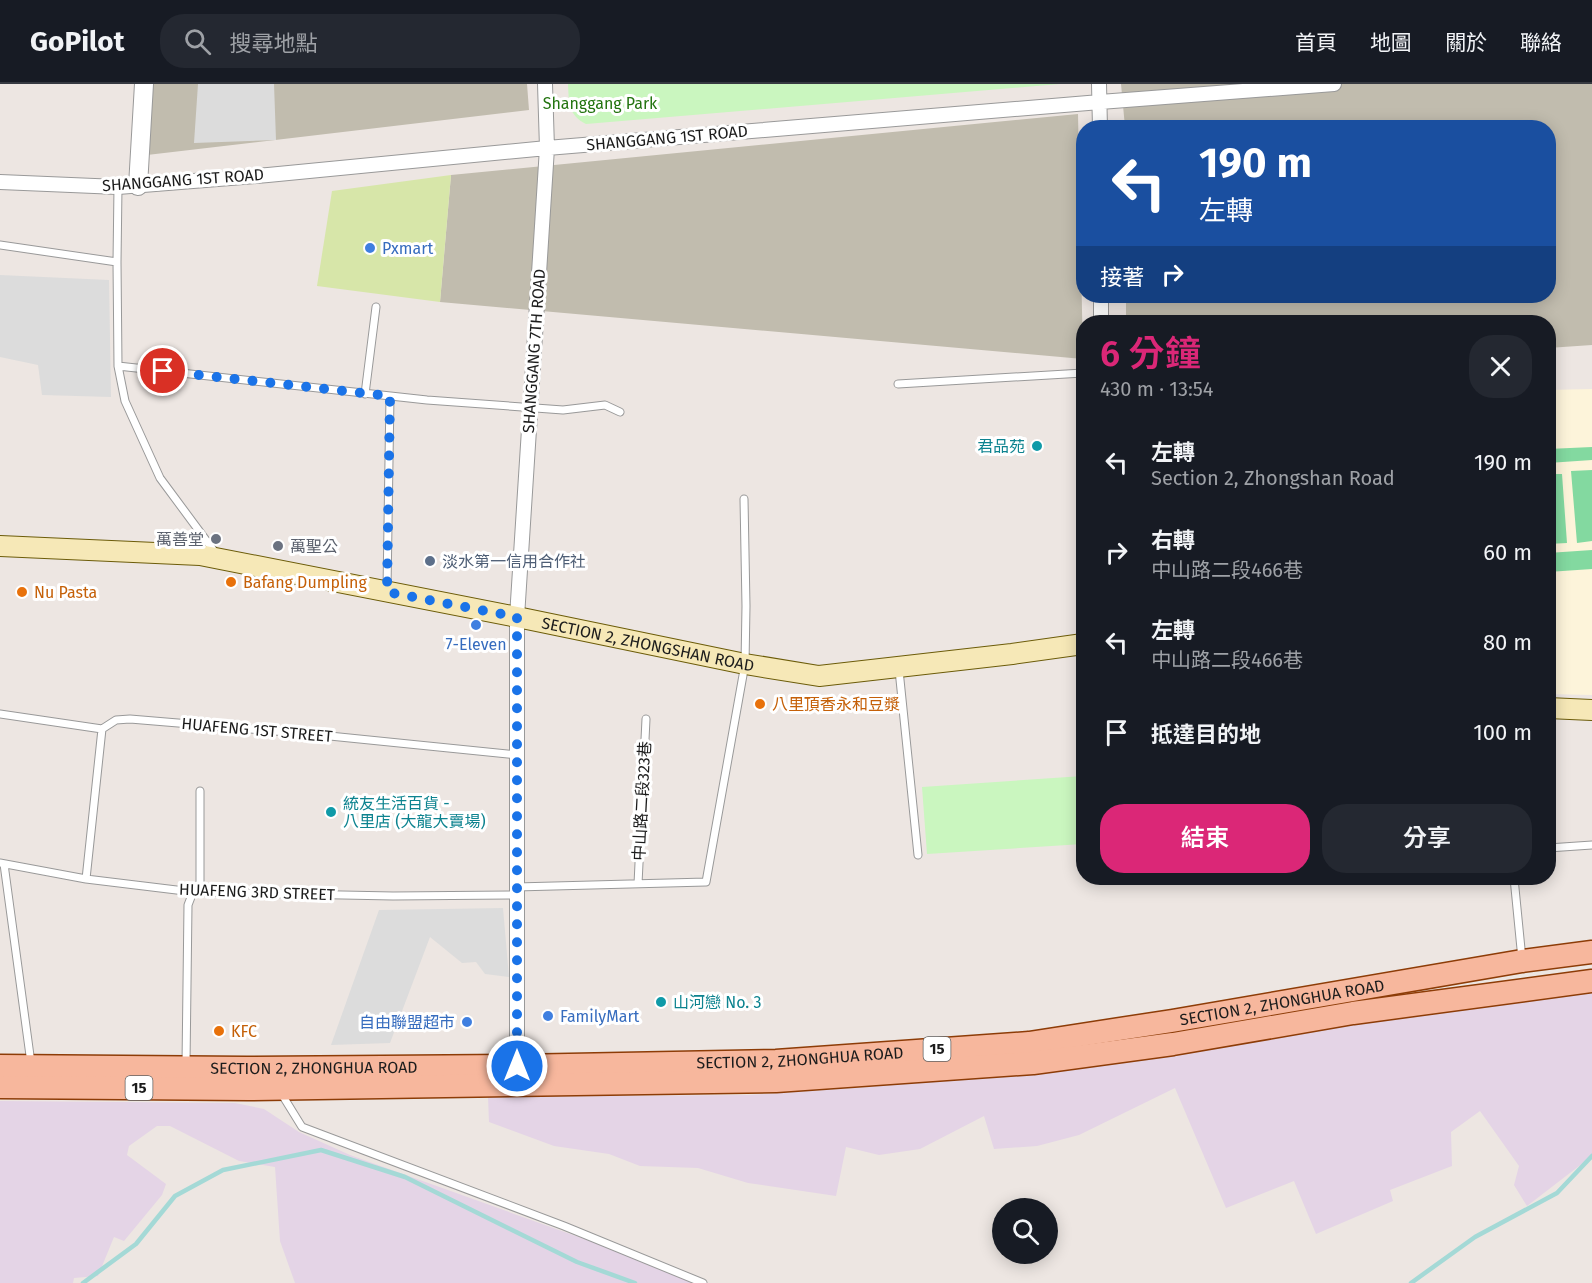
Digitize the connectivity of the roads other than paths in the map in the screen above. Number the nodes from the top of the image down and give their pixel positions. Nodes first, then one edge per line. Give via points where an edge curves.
1 (144, 84) edge
2 (544, 84) edge
3 (1099, 84) edge
4 (1334, 84) edge
5 (1100, 102) junction
6 (1100, 120) edge
7 (547, 148) junction
8 (0, 182) edge
9 (138, 186) junction
10 (118, 187) junction
11 (0, 245) edge
12 (117, 262) junction
13 (376, 308) dead end
14 (118, 366) junction
15 (1076, 373) edge
16 (897, 384) dead end
17 (365, 394) junction
18 (390, 396) junction
19 (531, 408) junction
20 (620, 412) dead end
21 (744, 499) dead end
22 (0, 546) edge
23 (220, 559) junction
24 (387, 592) junction
25 (517, 617) junction
26 (1076, 645) edge
27 (745, 664) junction
28 (898, 668) junction
29 (1556, 708) edge
30 (1592, 710) edge
31 (0, 714) edge
32 (646, 719) dead end
33 (102, 729) junction
34 (517, 755) junction
35 (201, 791) dead end
36 (1592, 845) edge
37 (1556, 847) edge
38 (918, 855) dead end
39 (2, 864) edge
40 (86, 879) junction
41 (638, 884) junction
42 (1515, 885) edge
43 (516, 891) junction
44 (193, 892) junction
45 (1592, 952) edge
46 (1522, 961) junction
47 (1592, 981) edge
48 (32, 1065) junction
49 (0, 1066) edge
50 (186, 1068) junction
51 (517, 1076) junction
52 (276, 1078) junction
53 (0, 1088) edge
54 (703, 1283) edge

1 - 9 street
2 - 7 street, SHANGGANG 7TH ROAD
3 - 5 street
4 - 5 street, SHANGGANG 1ST ROAD
5 - 6 street
5 - 7 street, SHANGGANG 1ST ROAD
7 - 9 street, SHANGGANG 1ST ROAD
7 - 19 street, SHANGGANG 7TH ROAD
8 - 10 street, SHANGGANG 1ST ROAD
9 - 10 street, SHANGGANG 1ST ROAD
10 - 12 lane
11 - 12 lane
12 - 14 lane
13 - 17 lane
14 - 17 lane
14 - 23 lane via 125,401 160,478
15 - 16 lane
17 - 18 lane
18 - 19 lane
18 - 24 lane
19 - 20 lane via 563,410 605,405
19 - 25 street, SHANGGANG 7TH ROAD
21 - 27 lane
22 - 23 main road, SECTION 2, ZHONGSHAN ROAD
23 - 24 main road, SECTION 2, ZHONGSHAN ROAD
24 - 25 main road, SECTION 2, ZHONGSHAN ROAD
25 - 27 main road, SECTION 2, ZHONGSHAN ROAD
25 - 34 street, SHANGGANG 7TH ROAD
26 - 28 main road, SECTION 2, ZHONGSHAN ROAD
27 - 28 main road, SECTION 2, ZHONGSHAN ROAD via 819,676
27 - 41 lane, HUAFENG 3RD STREET via 706,882
28 - 38 lane
29 - 30 main road
31 - 33 lane, HUAFENG 1ST STREET
32 - 41 lane, 中山路二段323巷
33 - 34 lane, HUAFENG 1ST STREET via 116,720 130,719
33 - 40 lane
34 - 43 street, SHANGGANG 7TH ROAD
35 - 44 lane via 200,885
36 - 37 lane
39 - 40 lane, HUAFENG 3RD STREET
39 - 48 lane
40 - 44 lane, HUAFENG 3RD STREET
41 - 43 lane, HUAFENG 3RD STREET
42 - 46 lane
43 - 44 lane, HUAFENG 3RD STREET via 393,896
43 - 51 street, SHANGGANG 7TH ROAD
44 - 50 lane via 188,905
45 - 46 main road, SECTION 2, ZHONGHUA ROAD / 15
46 - 51 main road, SECTION 2, ZHONGHUA ROAD / 15 via 1029,1043
47 - 51 main road, SECTION 2, ZHONGHUA ROAD / 15 via 1353,1013 1033,1063 776,1081
48 - 49 main road, SECTION 2, ZHONGHUA ROAD / 15
48 - 50 main road, SECTION 2, ZHONGHUA ROAD / 15
50 - 52 main road, SECTION 2, ZHONGHUA ROAD / 15
51 - 52 main road, SECTION 2, ZHONGHUA ROAD / 15
52 - 53 main road, SECTION 2, ZHONGHUA ROAD / 15
52 - 54 lane via 302,1127

